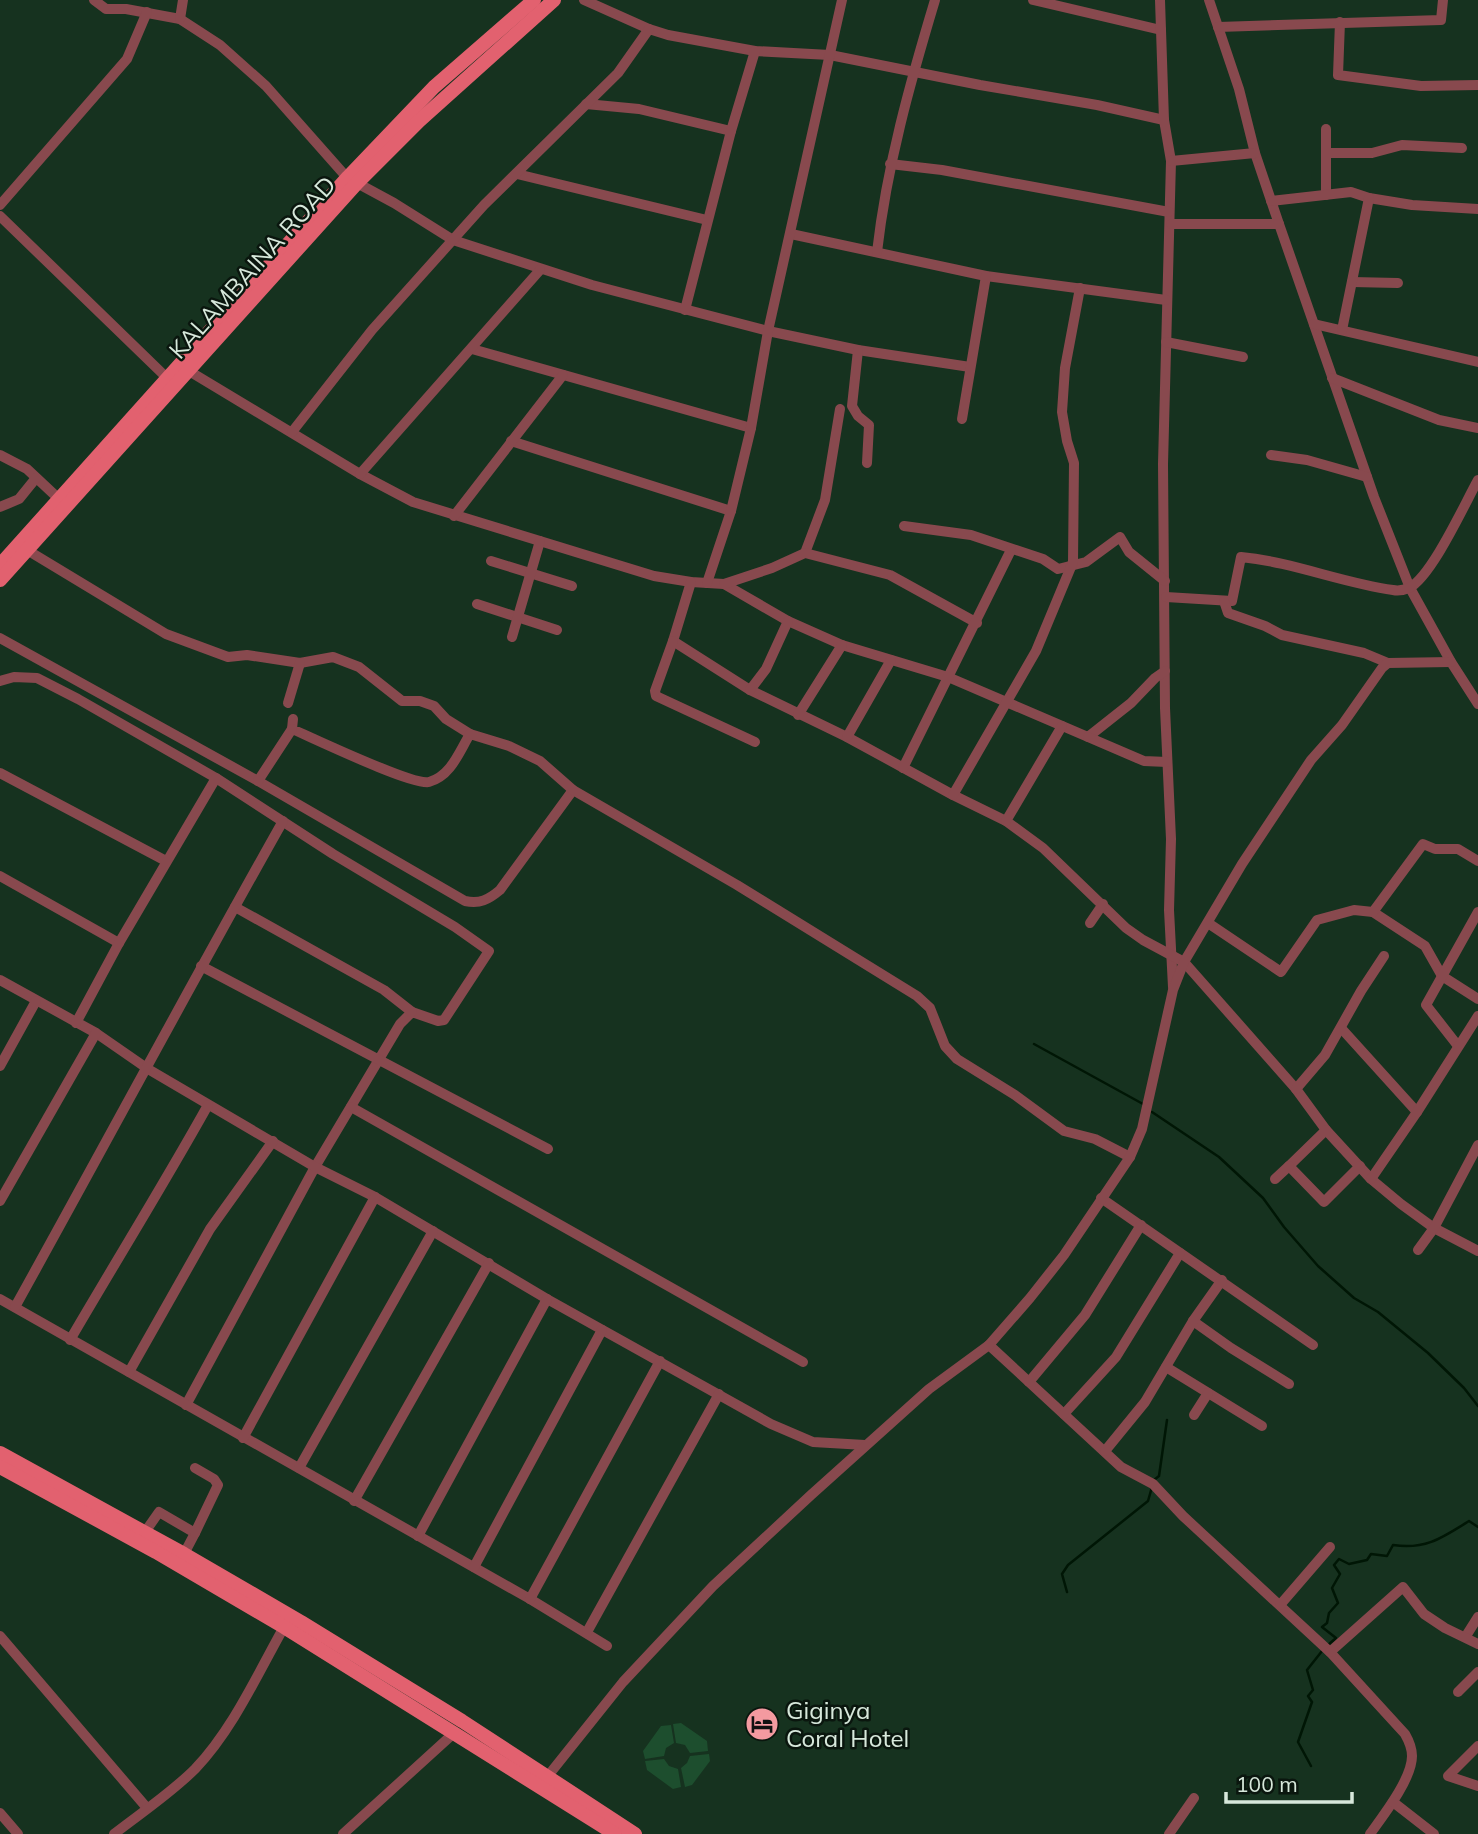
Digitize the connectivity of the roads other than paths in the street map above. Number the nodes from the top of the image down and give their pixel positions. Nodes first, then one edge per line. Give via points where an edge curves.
1 (94, 0) edge
2 (183, 0) edge
3 (534, 0) edge
4 (554, 0) edge
5 (584, 0) edge
6 (842, 0) edge
7 (935, 0) edge
8 (1033, 0) edge
9 (1160, 0) edge
10 (1209, 0) edge
11 (1443, 0) edge
12 (126, 4) edge
13 (1069, 4) edge
14 (515, 7) edge
15 (147, 12) junction
16 (180, 19) junction
17 (1340, 22) junction
18 (1218, 27) junction
19 (649, 30) junction
20 (1161, 30) junction
21 (755, 51) junction
22 (830, 55) junction
23 (913, 72) junction
24 (1478, 85) edge
25 (586, 104) junction
26 (1164, 120) junction
27 (1326, 129) dead end
28 (731, 131) junction
29 (1462, 148) dead end
30 (1255, 153) junction
31 (1325, 153) junction
32 (1171, 161) junction
33 (890, 164) junction
34 (517, 174) junction
35 (353, 182) junction
36 (1326, 195) junction
37 (1369, 198) junction
38 (1271, 201) junction
39 (0, 205) edge
40 (1478, 209) edge
41 (0, 216) edge
42 (1170, 218) junction
43 (707, 220) junction
44 (1279, 224) junction
45 (791, 234) junction
46 (453, 240) junction
47 (877, 252) junction
48 (540, 270) junction
49 (986, 276) junction
50 (1352, 282) junction
51 (1398, 283) dead end
52 (1080, 288) junction
53 (1166, 300) junction
54 (685, 310) junction
55 (1314, 324) junction
56 (1342, 330) junction
57 (768, 331) junction
58 (1166, 342) junction
59 (472, 349) junction
60 (858, 350) junction
61 (1243, 357) dead end
62 (1478, 362) edge
63 (970, 367) junction
64 (189, 371) junction
65 (563, 374) junction
66 (166, 377) junction
67 (1332, 378) junction
68 (840, 410) dead end
69 (961, 419) dead end
70 (751, 428) junction
71 (1478, 428) edge
72 (292, 432) junction
73 (511, 441) junction
74 (0, 455) edge
75 (1271, 455) dead end
76 (867, 463) dead end
77 (360, 474) junction
78 (1367, 477) junction
79 (36, 478) junction
80 (1478, 480) edge
81 (59, 499) junction
82 (0, 507) edge
83 (732, 512) junction
84 (454, 516) junction
85 (904, 526) dead end
86 (540, 541) junction
87 (27, 550) junction
88 (1012, 550) junction
89 (805, 553) junction
90 (491, 561) dead end
91 (0, 565) edge
92 (1072, 565) junction
93 (531, 573) junction
94 (0, 580) edge
95 (1165, 581) junction
96 (691, 582) junction
97 (708, 583) junction
98 (723, 584) junction
99 (572, 586) dead end
100 (1410, 588) junction
101 (1166, 597) junction
102 (1224, 601) junction
103 (477, 604) dead end
104 (518, 616) junction
105 (789, 621) junction
106 (976, 623) junction
107 (557, 630) dead end
108 (512, 637) dead end
109 (0, 638) edge
110 (673, 640) junction
111 (842, 645) junction
112 (891, 660) junction
113 (1451, 662) junction
114 (300, 663) junction
115 (1388, 663) junction
116 (1165, 671) junction
117 (948, 677) junction
118 (0, 681) edge
119 (750, 690) junction
120 (1477, 698) edge
121 (1006, 702) junction
122 (288, 703) dead end
123 (798, 715) junction
124 (1062, 726) junction
125 (470, 734) junction
126 (847, 737) junction
127 (1088, 737) junction
128 (755, 742) dead end
129 (1167, 762) junction
130 (902, 768) junction
131 (0, 773) edge
132 (216, 778) junction
133 (258, 781) junction
134 (573, 790) junction
135 (953, 795) junction
136 (283, 821) junction
137 (1006, 821) junction
138 (166, 861) junction
139 (1478, 861) edge
140 (0, 876) edge
141 (1102, 904) junction
142 (235, 907) junction
143 (1373, 912) junction
144 (1478, 912) edge
145 (1090, 923) dead end
146 (1208, 923) junction
147 (119, 943) junction
148 (1170, 954) junction
149 (1384, 956) dead end
150 (1184, 962) junction
151 (201, 966) junction
152 (1441, 976) junction
153 (0, 980) edge
154 (1173, 990) junction
155 (1478, 999) edge
156 (36, 1002) junction
157 (412, 1012) junction
158 (1478, 1016) edge
159 (76, 1023) junction
160 (1341, 1028) junction
161 (96, 1033) junction
162 (1458, 1046) junction
163 (380, 1058) junction
164 (0, 1066) edge
165 (148, 1069) junction
166 (1296, 1090) junction
167 (208, 1105) junction
168 (351, 1107) junction
169 (1417, 1112) junction
170 (1326, 1130) junction
171 (273, 1141) junction
172 (1478, 1145) edge
173 (548, 1149) dead end
174 (1130, 1157) junction
175 (1289, 1166) junction
176 (1360, 1166) junction
177 (315, 1167) junction
178 (1275, 1179) dead end
179 (1371, 1179) junction
180 (375, 1198) junction
181 (1101, 1198) junction
182 (0, 1201) edge
183 (1141, 1225) junction
184 (1434, 1228) junction
185 (433, 1231) junction
186 (1418, 1250) dead end
187 (1478, 1251) edge
188 (1180, 1253) junction
189 (489, 1263) junction
190 (1222, 1280) junction
191 (0, 1298) edge
192 (547, 1299) junction
193 (15, 1307) junction
194 (1193, 1321) junction
195 (602, 1330) junction
196 (71, 1340) junction
197 (989, 1345) junction
198 (1313, 1345) dead end
199 (660, 1362) junction
200 (803, 1362) dead end
201 (1166, 1367) junction
202 (129, 1372) junction
203 (1028, 1382) junction
204 (1289, 1384) dead end
205 (1209, 1393) junction
206 (719, 1394) junction
207 (186, 1405) junction
208 (1064, 1415) junction
209 (1194, 1415) dead end
210 (1262, 1426) dead end
211 (243, 1438) junction
212 (865, 1445) junction
213 (1105, 1451) junction
214 (0, 1453) edge
215 (0, 1467) edge
216 (195, 1468) dead end
217 (299, 1468) junction
218 (354, 1501) junction
219 (145, 1532) junction
220 (195, 1533) junction
221 (418, 1536) junction
222 (1330, 1547) dead end
223 (184, 1554) junction
224 (474, 1567) junction
225 (530, 1599) junction
226 (1280, 1605) junction
227 (1478, 1617) edge
228 (284, 1627) junction
229 (587, 1632) junction
230 (0, 1636) edge
231 (1466, 1636) junction
232 (1478, 1644) edge
233 (607, 1646) dead end
234 (1330, 1652) junction
235 (1478, 1672) edge
236 (1458, 1692) dead end
237 (454, 1733) junction
238 (1478, 1746) edge
239 (547, 1777) junction
240 (1478, 1786) edge
241 (1194, 1798) dead end
242 (1394, 1802) junction
243 (147, 1808) junction
244 (0, 1813) edge
245 (18, 1834) edge
246 (114, 1834) edge
247 (344, 1834) edge
248 (615, 1834) edge
249 (635, 1834) edge
250 (1169, 1834) edge
251 (1370, 1834) edge
252 (1434, 1834) edge

1 - 12 street via 106,9
2 - 16 street
3 - 14 main road, KALAMBAINA ROAD
4 - 35 main road, KALAMBAINA ROAD
5 - 19 street
6 - 22 street
7 - 23 street
8 - 13 street
9 - 20 street
10 - 18 street
11 - 17 street via 1441,20
12 - 15 street
13 - 20 street
14 - 35 main road, KALAMBAINA ROAD via 434,87
15 - 16 street
15 - 39 street via 127,59
16 - 35 street via 220,45 266,86
17 - 18 street
17 - 24 street via 1338,75 1421,86
18 - 30 street
19 - 21 street
19 - 25 street via 618,74
20 - 26 street
21 - 22 street
21 - 28 street
22 - 23 street
22 - 45 street
23 - 26 street
23 - 33 street
25 - 28 street via 639,109
25 - 34 street
26 - 32 street
27 - 31 street
28 - 43 street
29 - 31 street via 1402,145 1372,153
30 - 32 street
30 - 38 street
31 - 36 street
32 - 42 street
33 - 42 street via 942,170
33 - 47 street
34 - 43 street
34 - 46 street
35 - 46 street
35 - 64 main road, KALAMBAINA ROAD
35 - 66 main road, KALAMBAINA ROAD
36 - 37 street via 1351,192
36 - 38 street
37 - 40 street
37 - 50 street
38 - 44 street
41 - 66 street
42 - 44 street
42 - 53 street
43 - 54 street
44 - 55 street
45 - 47 street
45 - 57 street
46 - 48 street
46 - 72 street via 372,330
47 - 49 street
48 - 54 street
48 - 59 street
49 - 52 street
49 - 63 street
50 - 51 street
50 - 56 street
52 - 53 street
52 - 92 street via 1062,412 1074,463
53 - 58 street
54 - 57 street
55 - 56 street
55 - 67 street
56 - 62 street
57 - 60 street
57 - 70 street
58 - 61 street
58 - 95 street
59 - 65 street
59 - 77 street
60 - 63 street
60 - 76 street via 852,406 869,425
63 - 69 street
64 - 72 street
64 - 87 main road, KALAMBAINA ROAD
65 - 70 street
65 - 73 street
66 - 81 main road, KALAMBAINA ROAD
67 - 71 street via 1438,420
67 - 78 street
68 - 89 street via 825,500
70 - 83 street
72 - 77 street
73 - 83 street
73 - 84 street
74 - 79 street
75 - 78 street
77 - 84 street via 413,502
78 - 100 street
79 - 81 street
79 - 82 street via 19,499
80 - 100 street via 1437,555
81 - 91 main road, KALAMBAINA ROAD
83 - 97 street
84 - 86 street
85 - 88 street via 971,534
86 - 93 street
86 - 96 street via 654,576
87 - 94 main road, KALAMBAINA ROAD
87 - 114 street via 166,634 228,657 247,655
88 - 92 street via 1043,559 1058,569
88 - 106 street
89 - 98 street
89 - 106 street via 890,576
90 - 93 street
92 - 95 street via 1086,562 1120,537 1129,552
92 - 121 street via 1036,651
93 - 99 street
93 - 104 street
95 - 101 street
96 - 97 street
96 - 110 street
97 - 98 street
98 - 105 street
100 - 102 street via 1393,590 1241,557 1232,601
100 - 113 street
101 - 102 street
101 - 116 street
102 - 115 street via 1228,613 1283,635
103 - 104 street
104 - 107 street
104 - 108 street
105 - 111 street
105 - 119 street via 766,669
106 - 117 street
109 - 133 street
110 - 119 street
110 - 128 street via 656,696
111 - 112 street
111 - 123 street
112 - 117 street
112 - 126 street
113 - 115 street
113 - 120 street
114 - 122 street
114 - 125 street via 333,657 352,664 402,701 434,706
115 - 146 street via 1311,760
116 - 127 street
116 - 129 street
117 - 121 street
117 - 130 street
118 - 132 street via 37,678
119 - 123 street
121 - 124 street
121 - 135 street
123 - 126 street
124 - 127 street
124 - 137 street
125 - 133 street via 448,771 421,782 292,724
125 - 134 street via 540,761
126 - 130 street
127 - 129 street via 1144,761
129 - 148 street
130 - 135 street
131 - 138 street
132 - 136 street
132 - 138 street
133 - 134 street via 465,901 479,903 500,890
134 - 174 street via 917,996 930,1008 945,1046 957,1059 1064,1131 1095,1139
135 - 137 street
136 - 142 street
136 - 157 street via 489,951 444,1020
137 - 141 street via 1043,848
138 - 147 street
139 - 143 street via 1458,849 1423,844
140 - 147 street
141 - 145 street
141 - 148 street via 1126,928
142 - 151 street
142 - 157 street via 384,990
143 - 146 street via 1354,910 1317,920 1281,972
143 - 152 street via 1425,946
144 - 152 street
146 - 150 street
147 - 159 street
148 - 150 street
148 - 154 street
149 - 160 street
150 - 154 street
150 - 166 street
151 - 163 street
151 - 165 street
152 - 155 street
152 - 162 street via 1426,1005
153 - 156 street
154 - 174 street via 1142,1129
156 - 159 street
156 - 164 street
157 - 163 street
158 - 162 street
159 - 161 street
160 - 166 street
160 - 169 street
161 - 165 street
161 - 182 street
162 - 169 street
163 - 168 street
163 - 173 street
165 - 167 street
165 - 193 street
166 - 170 street
167 - 171 street
167 - 196 street
168 - 177 street
168 - 200 street
169 - 179 street
170 - 175 street
170 - 176 street
171 - 177 street
171 - 202 street via 210,1229
172 - 184 street
174 - 181 street
175 - 176 street via 1324,1202
175 - 178 street
176 - 179 street
177 - 180 street
177 - 207 street
179 - 184 street
180 - 185 street
180 - 211 street
181 - 183 street
181 - 197 street via 1039,1287
183 - 188 street
183 - 203 street via 1085,1315
184 - 186 street
184 - 187 street
185 - 189 street
185 - 217 street
188 - 190 street
188 - 208 street via 1116,1357
189 - 192 street
189 - 218 street
190 - 194 street
190 - 198 street
191 - 193 street
192 - 195 street
192 - 221 street
193 - 196 street
194 - 201 street
194 - 204 street
195 - 199 street
195 - 224 street
196 - 202 street
197 - 203 street
197 - 212 street
199 - 206 street
199 - 225 street
201 - 205 street
201 - 213 street via 1145,1402
202 - 207 street
203 - 208 street
205 - 209 street
205 - 210 street
206 - 212 street via 813,1442
206 - 229 street
207 - 211 street
208 - 213 street
211 - 217 street
212 - 239 street via 713,1586 623,1682
213 - 226 street via 1121,1467 1153,1484
214 - 219 main road
215 - 228 main road
216 - 220 street via 218,1485
217 - 218 street
218 - 221 street
219 - 220 street via 159,1512
219 - 223 main road
220 - 223 street
221 - 224 street
222 - 226 street
223 - 239 main road
224 - 225 street
225 - 229 street
226 - 234 street
227 - 231 street
228 - 237 main road
228 - 243 street via 208,1754
229 - 233 street
230 - 243 street
231 - 232 street
231 - 234 street via 1424,1614 1403,1587
234 - 242 street via 1405,1734 1411,1747 1412,1760
235 - 236 street
237 - 247 street
237 - 248 main road
238 - 240 street via 1448,1776
239 - 249 main road
241 - 250 street
242 - 251 street
242 - 252 street
243 - 246 street
244 - 245 street

